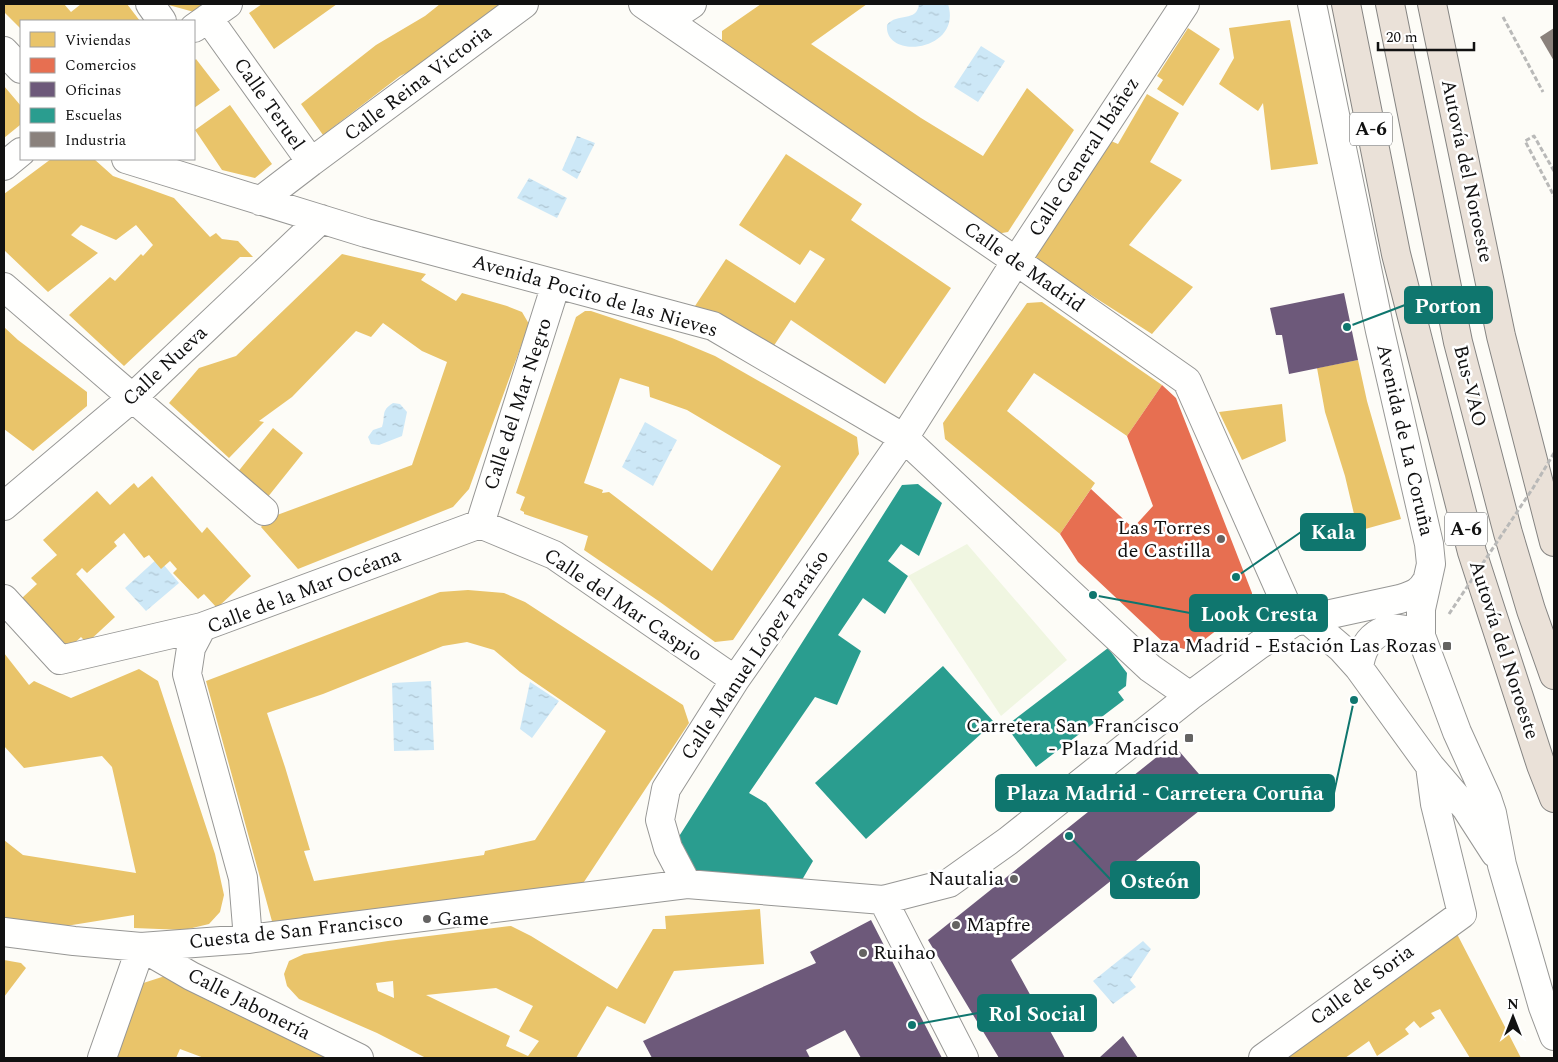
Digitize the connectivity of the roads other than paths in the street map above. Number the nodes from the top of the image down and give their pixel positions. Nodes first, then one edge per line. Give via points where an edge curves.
1 (150, 4) edge
2 (524, 4) edge
3 (643, 4) edge
4 (692, 4) edge
5 (1185, 4) edge
6 (1312, 4) edge
7 (1346, 4) edge
8 (1390, 4) edge
9 (1432, 4) edge
10 (210, 16) edge
11 (161, 20) edge
12 (668, 20) junction
13 (4, 51) edge
14 (20, 68) edge
15 (20, 153) edge
16 (129, 160) edge
17 (311, 162) junction
18 (4, 166) edge
19 (260, 201) junction
20 (320, 219) junction
21 (1016, 261) junction
22 (556, 284) junction
23 (4, 287) edge
24 (132, 398) junction
25 (904, 438) junction
26 (4, 506) edge
27 (264, 512) dead end
28 (480, 524) junction
29 (1554, 542) edge
30 (1426, 582) junction
31 (4, 599) edge
32 (1301, 621) junction
33 (202, 627) junction
34 (1424, 645) junction
35 (1359, 668) junction
36 (1554, 675) edge
37 (735, 680) junction
38 (1190, 696) junction
39 (1430, 766) junction
40 (1554, 798) edge
41 (1502, 865) junction
42 (687, 884) junction
43 (883, 900) junction
44 (4, 932) edge
45 (248, 939) junction
46 (141, 947) junction
47 (1554, 1036) edge
48 (102, 1058) edge
49 (359, 1058) edge
50 (964, 1058) edge
51 (1262, 1058) edge

1 - 11 street
2 - 17 street, Calle Reina Victoria
3 - 12 street, Calle de Madrid
4 - 12 street
5 - 21 street, Calle General Ibáñez
6 - 30 street, Avenida de La Coruña via 1380,330 1430,544 1431,564
7 - 40 highway, Autovía del Noroeste / A-6 via 1396,254 1472,552
8 - 36 highway, Bus-VAO via 1458,342 1508,533
9 - 29 highway, Autovía del Noroeste via 1501,336
10 - 17 street, Calle Teruel
12 - 21 street, Calle de Madrid
13 - 14 street
15 - 18 street
16 - 19 street, Avenida Pocito de las Nieves
17 - 19 street, Calle Teruel
19 - 20 street, Avenida Pocito de las Nieves
20 - 22 street, Avenida Pocito de las Nieves
20 - 24 street, Calle Nueva
21 - 25 street, Calle General Ibáñez
21 - 32 street, Calle de Madrid via 1186,381
22 - 25 street, Avenida Pocito de las Nieves via 712,326
22 - 28 street, Calle del Mar Negro
23 - 24 street
24 - 26 street, Calle Nueva
24 - 27 street
25 - 37 street, Calle Manuel López Paraíso
25 - 38 street, Avenida Pocito de las Nieves via 1150,668
28 - 33 street, Calle de la Mar Océana
28 - 37 street, Calle del Mar Caspio via 554,555
30 - 32 street, Cuesta de San Francisco via 1416,593 1400,599
30 - 34 street, Avenida de La Coruña via 1421,609
31 - 33 street via 60,660
32 - 35 street via 1341,648
32 - 38 street, Cuesta de San Francisco via 1259,645
33 - 45 street, Calle de la Mar Océana via 190,648 187,674 243,878
34 - 35 street via 1414,633 1400,629 1382,631 1368,641
34 - 41 street via 1457,732 1487,798
35 - 39 street
37 - 42 street, Calle Manuel López Paraíso via 666,789 660,820 668,848
38 - 43 street, Cuesta de San Francisco via 1008,841 948,883
39 - 41 street via 1466,808
39 - 51 street, Calle de Soria via 1435,804 1462,914
41 - 47 street
42 - 43 street, Cuesta de San Francisco
42 - 45 street, Cuesta de San Francisco
43 - 50 street
44 - 46 street, Cuesta de San Francisco
45 - 46 street, Cuesta de San Francisco
46 - 48 street
46 - 49 street, Calle Jabonería via 191,976

